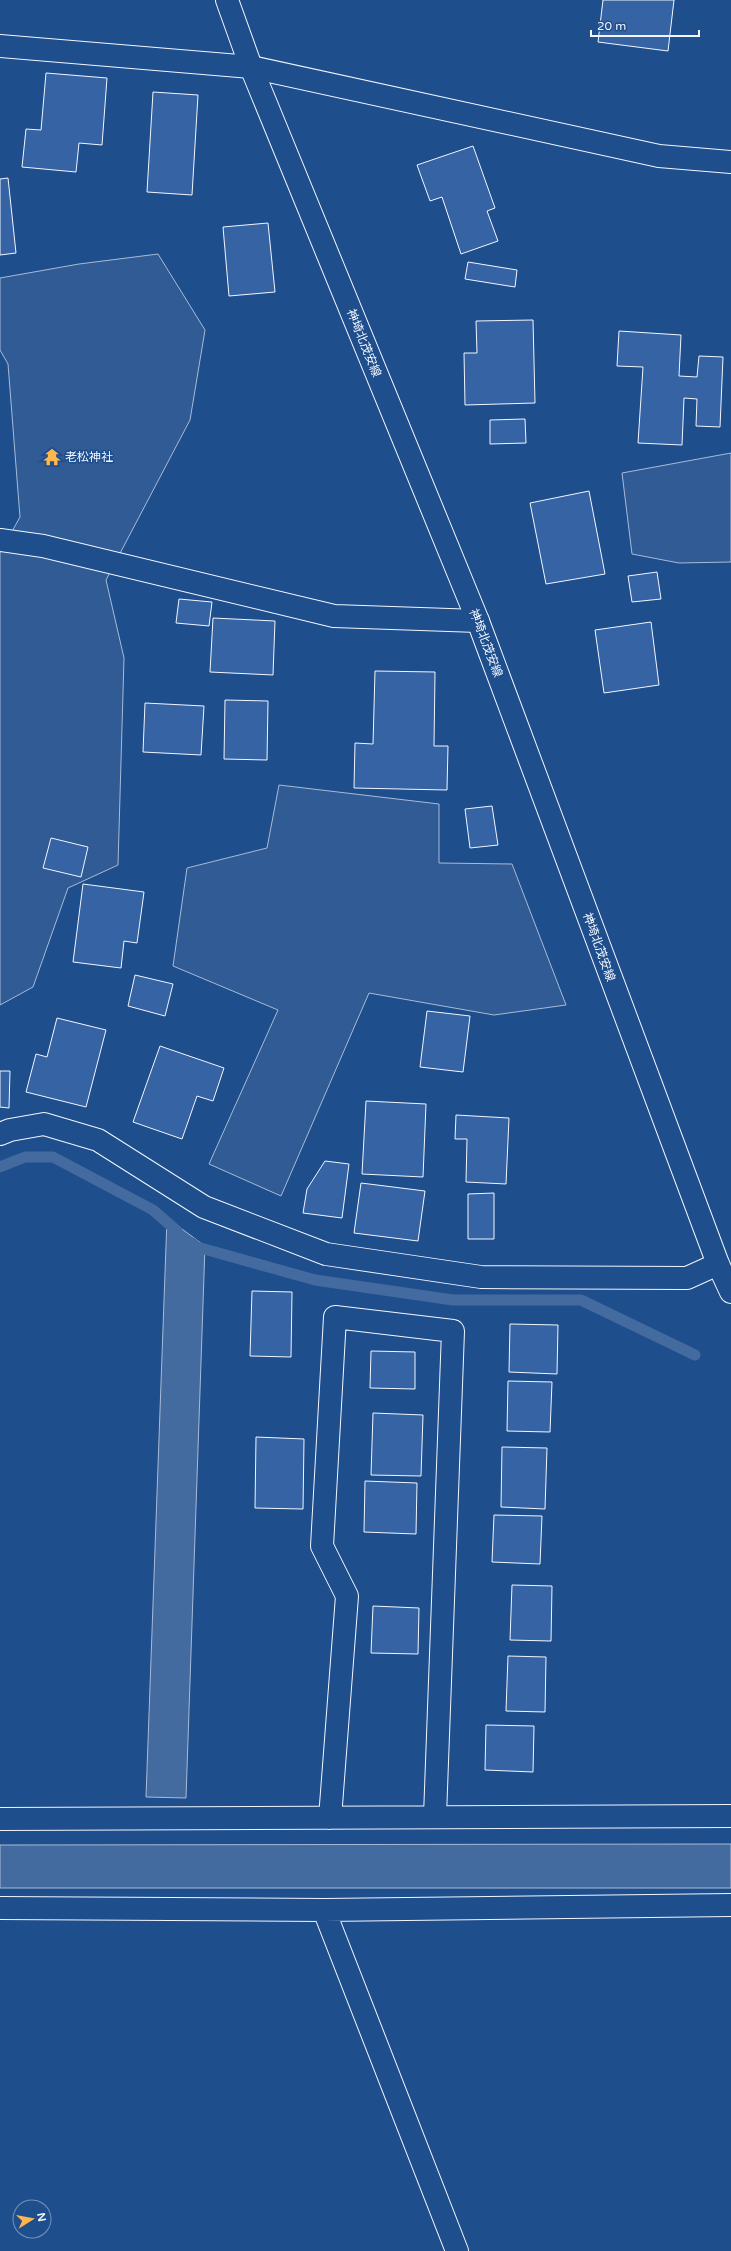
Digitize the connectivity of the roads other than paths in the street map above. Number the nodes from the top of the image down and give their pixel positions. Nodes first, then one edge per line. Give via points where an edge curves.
1 (227, 0) edge
2 (0, 46) edge
3 (251, 67) junction
4 (731, 162) edge
5 (0, 540) edge
6 (478, 621) junction
7 (0, 1134) edge
8 (718, 1264) junction
9 (731, 1292) edge
10 (435, 1816) junction
11 (731, 1816) edge
12 (330, 1818) junction
13 (0, 1819) edge
14 (731, 1905) edge
15 (0, 1908) edge
16 (324, 1910) junction
17 (457, 2251) edge

1 - 3 street, 神埼北茂安線
2 - 3 street
3 - 4 street via 659,156
3 - 6 street, 神埼北茂安線
5 - 6 street via 44,546 334,616
6 - 8 street, 神埼北茂安線
7 - 8 street via 44,1124 98,1140 204,1207 326,1254 480,1277 687,1278
8 - 9 street, 神埼北茂安線
10 - 11 street
10 - 12 street
10 - 12 street via 452,1331 335,1317 322,1546 347,1596
12 - 13 street
14 - 16 street
15 - 16 street
16 - 17 street

